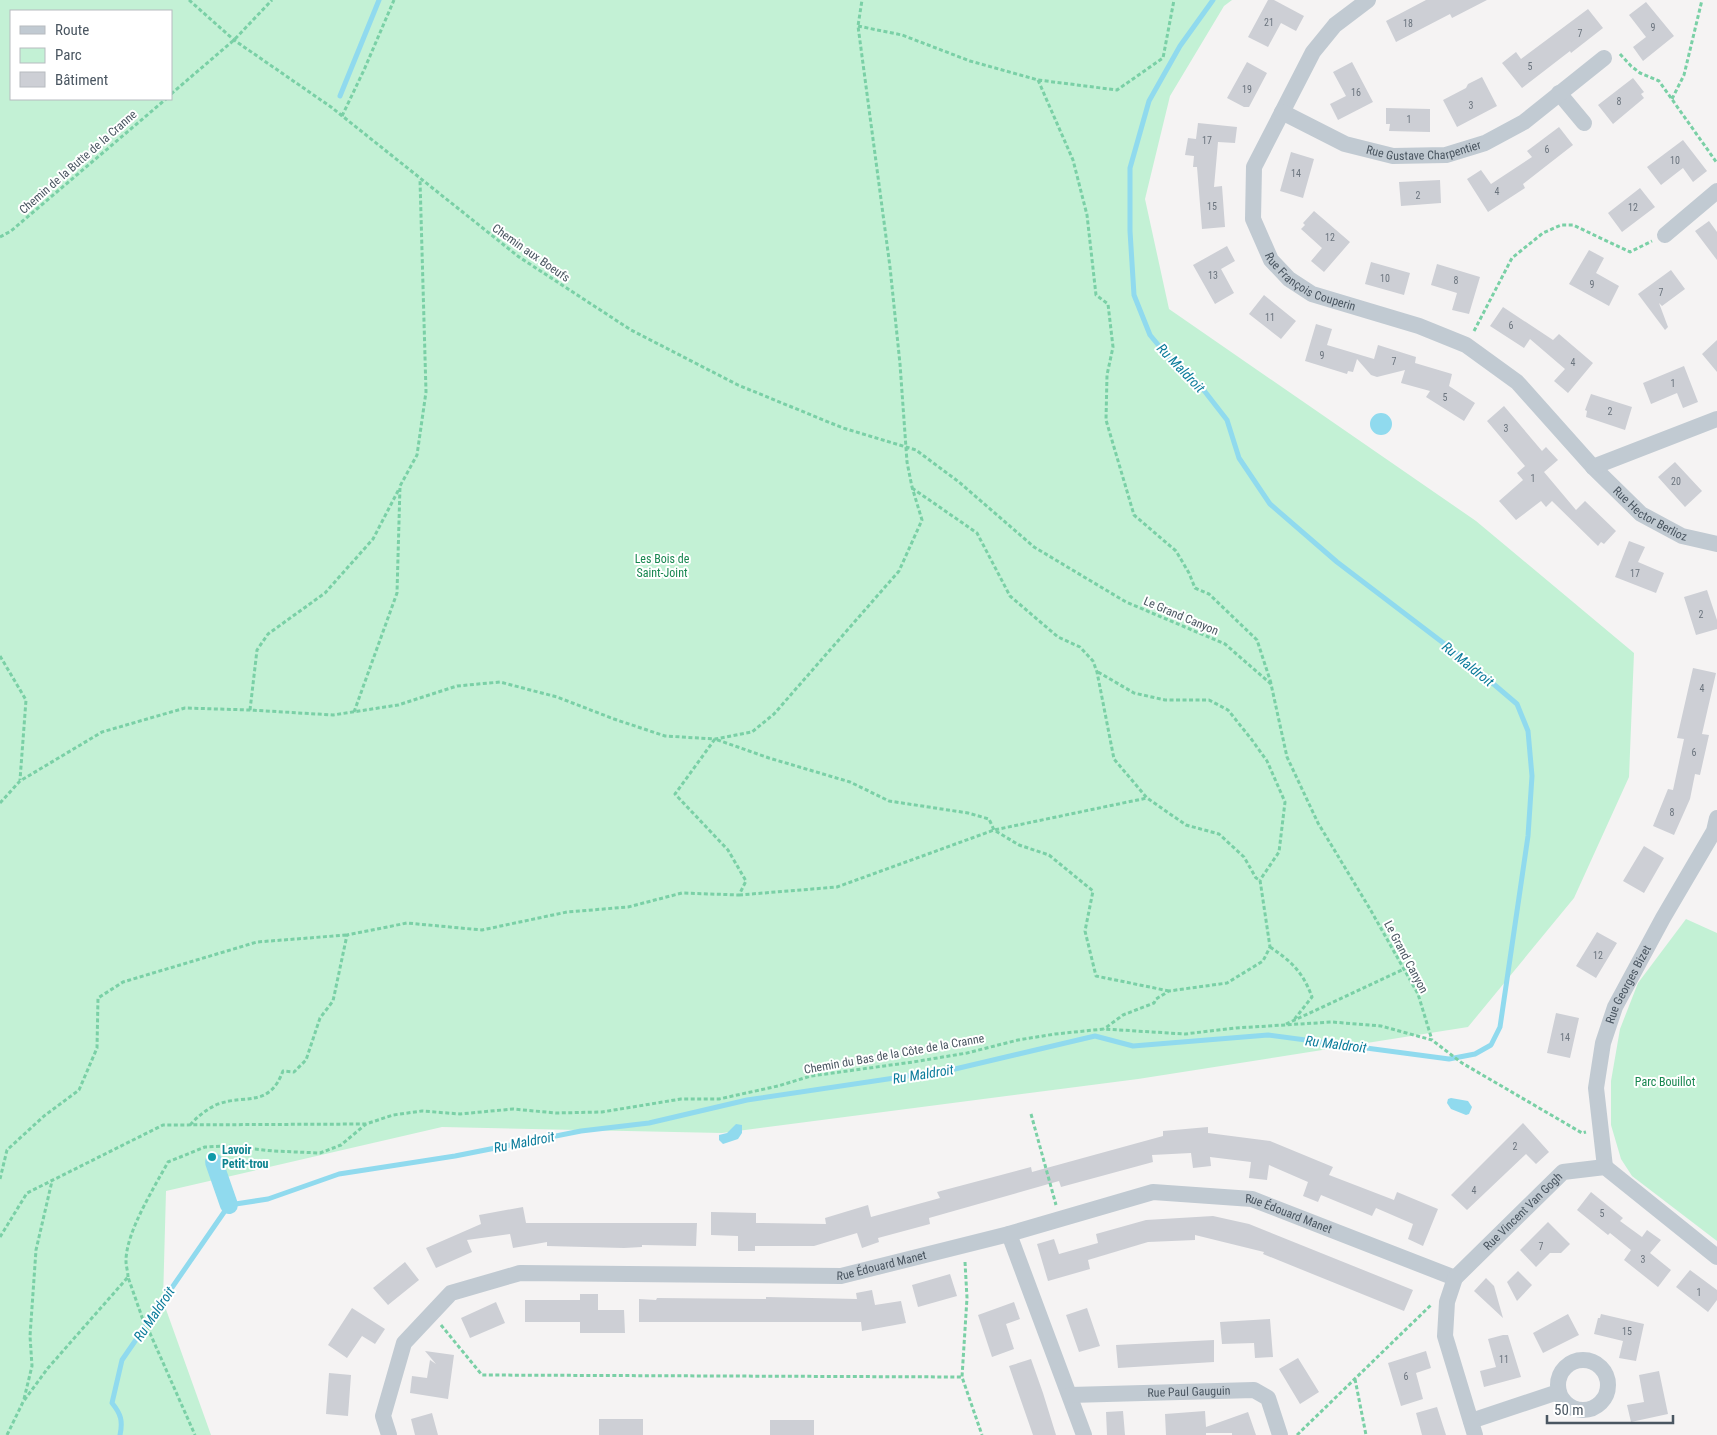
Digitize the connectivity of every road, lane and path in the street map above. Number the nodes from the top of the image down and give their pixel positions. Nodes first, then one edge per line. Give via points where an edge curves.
1 (188, 0) edge
2 (272, 0) edge
3 (394, 0) edge
4 (862, 0) edge
5 (1174, 0) edge
6 (1368, 0) edge
7 (1702, 0) edge
8 (858, 26) junction
9 (234, 40) junction
10 (1604, 58) joint
11 (1038, 80) junction
12 (172, 93) edge
13 (1559, 93) junction
14 (1672, 99) junction
15 (165, 100) edge
16 (1282, 112) junction
17 (342, 116) junction
18 (1584, 123) dead end
19 (1717, 163) edge
20 (420, 180) junction
21 (1717, 191) edge
22 (1665, 235) joint
23 (0, 237) edge
24 (1466, 345) junction
25 (1717, 419) edge
26 (906, 448) junction
27 (1593, 467) junction
28 (400, 486) junction
29 (912, 488) junction
30 (1717, 544) edge
31 (0, 656) edge
32 (1097, 672) junction
33 (1271, 684) junction
34 (250, 710) junction
35 (353, 712) junction
36 (715, 739) junction
37 (20, 781) junction
38 (1147, 798) junction
39 (0, 804) edge
40 (1717, 818) edge
41 (994, 830) junction
42 (1260, 880) junction
43 (739, 895) junction
44 (347, 935) junction
45 (1270, 947) junction
46 (1404, 969) junction
47 (1169, 991) junction
48 (1293, 1021) junction
49 (1283, 1026) junction
50 (1104, 1029) junction
51 (1432, 1040) junction
52 (1031, 1114) dead end
53 (366, 1124) junction
54 (190, 1125) junction
55 (1600, 1126) junction
56 (1605, 1166) junction
57 (0, 1179) edge
58 (52, 1181) junction
59 (1059, 1219) junction
60 (1010, 1234) junction
61 (0, 1237) edge
62 (964, 1245) junction
63 (1717, 1256) edge
64 (128, 1277) junction
65 (1455, 1278) junction
66 (1447, 1302) junction
67 (432, 1313) junction
68 (962, 1377) junction
69 (1355, 1379) junction
70 (1558, 1392) dead end
71 (1070, 1395) junction
72 (23, 1402) junction
73 (1473, 1428) edge
74 (8, 1435) edge
75 (195, 1435) edge
76 (389, 1435) edge
77 (982, 1435) edge
78 (1084, 1435) edge
79 (1280, 1435) edge
80 (1297, 1435) edge
81 (1366, 1435) edge

1 - 9 path, Chemin aux Boeufs
2 - 9 path
3 - 17 path
4 - 8 path
5 - 11 path via 1163,58 1117,90
6 - 16 street, Rue François Couperin via 1335,25 1313,52
7 - 14 path via 1684,75
8 - 11 path via 902,35 970,61
8 - 26 path via 890,267
9 - 12 path
9 - 17 path, Chemin aux Boeufs
10 - 13 street, Rue Gustave Charpentier
10 - 14 path via 1618,52 1640,73 1659,81
11 - 33 path via 1073,160 1087,215 1096,295 1108,304 1113,348 1107,374 1106,420 1134,515 1176,551 1195,588 1209,594 1257,640
13 - 16 street, Rue Gustave Charpentier via 1524,122 1485,143 1446,154 1393,156 1345,144
13 - 18 street
14 - 19 path
15 - 23 path, Chemin de la Butte de la Cranne via 12,231
16 - 24 street, Rue François Couperin via 1254,167 1253,220 1271,260 1289,279 1312,294 1420,326
17 - 20 path, Chemin aux Boeufs
20 - 26 path, Chemin aux Boeufs via 519,257 631,330 738,386 843,428
20 - 28 path via 426,392 417,455
21 - 22 street
22 - 24 path via 1630,252 1573,225 1543,232 1512,258
24 - 27 street, Rue François Couperin via 1518,382
25 - 27 street
26 - 29 path
26 - 33 path, Le Grand Canyon via 916,450 959,482 1034,547 1126,602 1226,644
27 - 30 street, Rue Hector Berlioz via 1641,514 1682,536
28 - 34 path via 367,546 326,593 268,634 257,650
28 - 35 path via 398,593
29 - 32 path via 977,533 1010,596 1058,637 1080,647 1093,661
29 - 36 path via 922,520 899,571 774,714 752,732
31 - 37 path via 26,700
32 - 38 path via 1114,758
32 - 42 path via 1134,694 1165,700 1209,700 1228,710 1252,740 1267,761 1284,802 1279,852
33 - 46 path, Le Grand Canyon via 1287,757 1318,823
34 - 35 path via 333,715
34 - 37 path via 185,708 102,732
35 - 36 path via 398,706 457,686 500,682 557,697 665,736
36 - 41 path via 850,782 889,801 989,819
36 - 43 path via 675,794 728,850 746,881
37 - 39 path
38 - 41 path
38 - 42 path via 1186,825 1219,834 1244,857
40 - 55 street, Rue Georges Bizet via 1714,831 1615,1007 1596,1088
41 - 43 path via 837,887
41 - 47 path via 1019,845 1049,855 1093,891 1085,930 1096,976
42 - 45 path
43 - 44 path via 682,893 628,907 567,912 482,930 407,923
44 - 54 path via 333,1001 320,1018 306,1060 294,1072 283,1071 279,1081 264,1097 219,1104 200,1114
44 - 57 path via 257,942 123,982 98,998 97,1048 79,1090 7,1150
45 - 47 path via 1263,961 1227,983
45 - 48 path via 1289,960 1306,981 1312,996
46 - 48 path
46 - 51 path, Le Grand Canyon via 1418,994
47 - 50 path via 1154,1003 1123,1015
48 - 49 path
49 - 50 path, Chemin du Bas de la Côte de la Cranne via 1185,1034
49 - 51 path, Chemin du Bas de la Côte de la Cranne via 1332,1022 1381,1026
50 - 53 path, Chemin du Bas de la Côte de la Cranne via 1027,1038 967,1053 811,1076 719,1098 682,1099 602,1112 513,1110 460,1114 422,1111 393,1115
51 - 55 path via 1462,1063 1582,1133
52 - 59 path
53 - 54 path
53 - 64 path, Chemin du Bas de la Côte de la Cranne via 341,1145 320,1153 205,1147 168,1162 132,1233 126,1260
54 - 58 path via 163,1125
55 - 56 street, Rue Georges Bizet
56 - 63 street
56 - 65 street, Rue Vincent Van Gogh via 1562,1172
58 - 61 path via 27,1193
58 - 72 path via 36,1250 30,1336 32,1366
59 - 60 street, Rue Édouard Manet
59 - 65 street, Rue Édouard Manet via 1153,1192 1252,1199
60 - 62 street, Rue Édouard Manet
60 - 71 street
62 - 67 street, Rue Édouard Manet via 841,1276 520,1273 451,1293
62 - 68 path via 968,1298
64 - 72 path via 48,1368
64 - 75 path, Chemin du Bas de la Côte de la Cranne via 143,1320
65 - 66 street, Rue Vincent Van Gogh
66 - 69 path via 1436,1301 1430,1305
66 - 73 street, Rue Vincent Van Gogh via 1445,1336
67 - 68 path via 482,1374
67 - 76 street, Rue Édouard Manet via 404,1343 383,1416
68 - 77 path
69 - 80 path
69 - 81 path
70 - 73 street, Rue Vincent Van Gogh
71 - 78 street
71 - 79 street, Rue Paul Gauguin via 1254,1390 1268,1398
72 - 74 path

